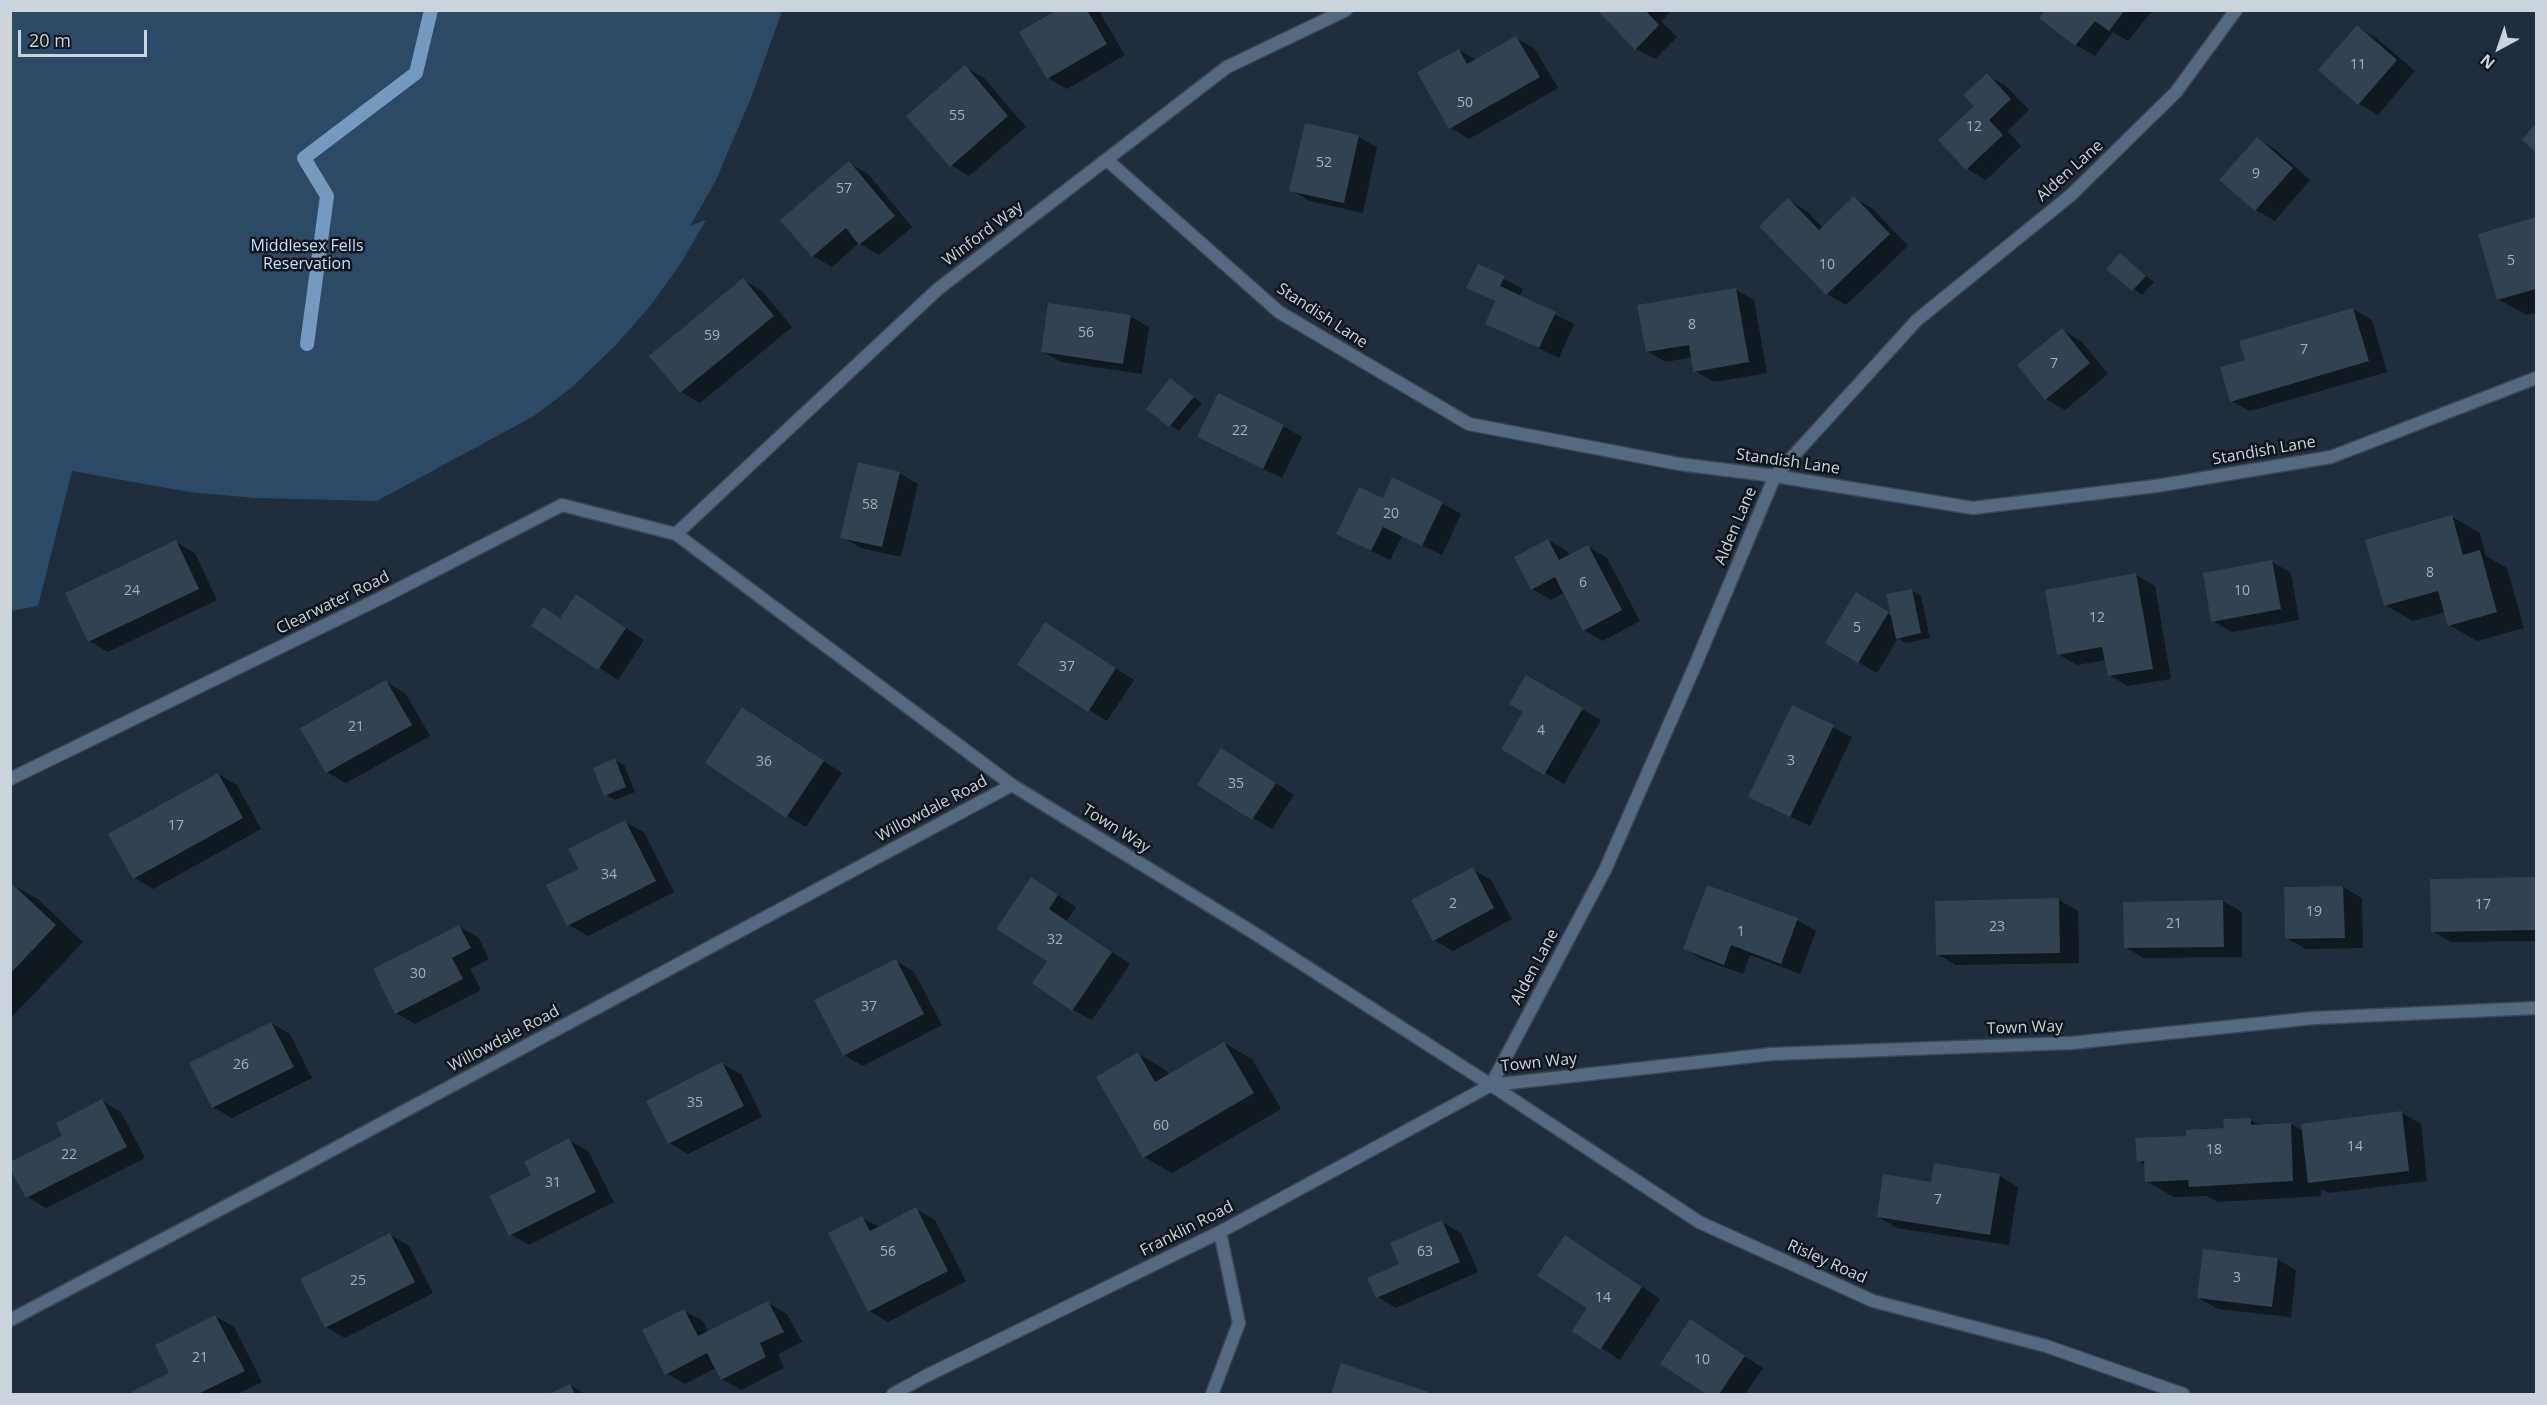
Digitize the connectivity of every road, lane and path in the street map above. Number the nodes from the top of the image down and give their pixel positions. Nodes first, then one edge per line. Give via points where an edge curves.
1 (1346, 10) edge
2 (2236, 10) edge
3 (1107, 159) junction
4 (2536, 378) edge
5 (1775, 476) junction
6 (676, 534) junction
7 (10, 779) edge
8 (1012, 785) junction
9 (2536, 1008) edge
10 (1491, 1085) junction
11 (1220, 1232) junction
12 (10, 1320) edge
13 (893, 1395) edge
14 (1212, 1395) edge
15 (2183, 1395) edge

1 - 3 street, Winford Way via 1227,67
2 - 5 street, Alden Lane via 2176,92 2071,195 1917,320
3 - 5 street, Standish Lane via 1279,312 1470,424 1679,464
3 - 6 street, Winford Way via 938,289
4 - 5 street, Standish Lane via 2331,457 2156,486 1973,508
5 - 10 street, Alden Lane via 1605,870
6 - 7 street, Clearwater Road via 562,505
6 - 8 street, Town Way
8 - 10 street, Town Way via 1254,933
8 - 12 street, Willowdale Road
9 - 10 street, Town Way via 2314,1018 2071,1043 1772,1054
10 - 11 street, Franklin Road
10 - 15 street, Risley Road via 1699,1222 1873,1301 2046,1346
11 - 13 street, Franklin Road
11 - 14 street via 1239,1323

